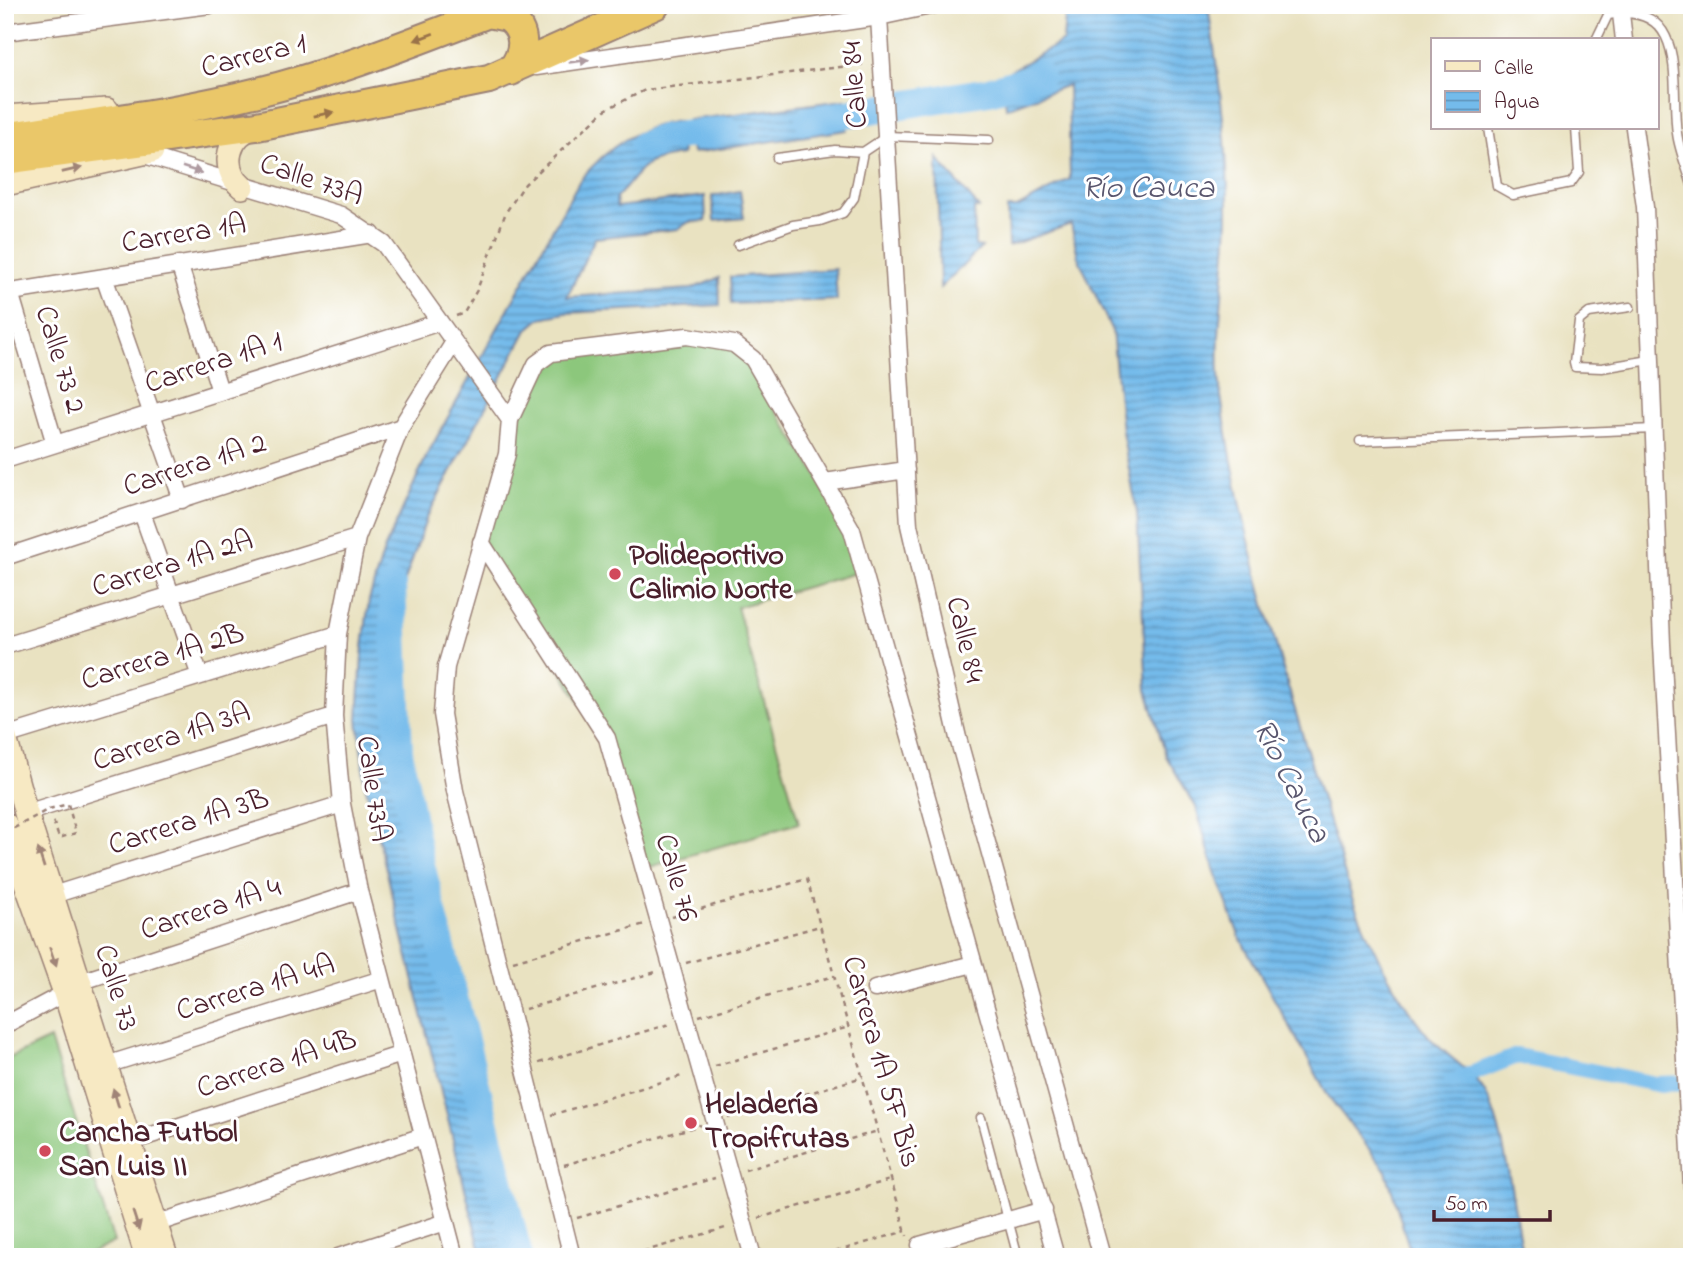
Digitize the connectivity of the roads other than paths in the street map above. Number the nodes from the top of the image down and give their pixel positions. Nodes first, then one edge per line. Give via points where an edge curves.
1 (210, 5) edge
2 (655, 5) edge
3 (678, 5) edge
4 (935, 5) edge
5 (1620, 8) edge
6 (499, 9) edge
7 (879, 17) junction
8 (624, 20) junction
9 (5, 32) edge
10 (1597, 38) edge
11 (1624, 38) edge
12 (511, 71) junction
13 (190, 107) junction
14 (5, 117) edge
15 (257, 127) junction
16 (1488, 130) edge
17 (1576, 130) edge
18 (1634, 130) edge
19 (887, 136) junction
20 (5, 137) edge
21 (67, 139) junction
22 (989, 141) dead end
23 (863, 152) junction
24 (141, 154) junction
25 (777, 158) dead end
26 (5, 160) edge
27 (5, 184) edge
28 (1692, 185) edge
29 (242, 187) junction
30 (372, 234) junction
31 (738, 245) dead end
32 (179, 264) junction
33 (104, 277) junction
34 (7, 293) edge
35 (1630, 307) dead end
36 (440, 322) junction
37 (454, 342) junction
38 (1650, 360) junction
39 (220, 391) junction
40 (152, 413) junction
41 (510, 421) junction
42 (401, 427) junction
43 (1654, 429) junction
44 (1360, 441) dead end
45 (55, 444) junction
46 (5, 460) edge
47 (906, 470) junction
48 (825, 482) junction
49 (182, 500) junction
50 (142, 513) junction
51 (357, 538) junction
52 (481, 542) junction
53 (5, 558) edge
54 (171, 595) junction
55 (338, 634) junction
56 (5, 646) edge
57 (200, 676) junction
58 (334, 716) junction
59 (5, 737) edge
60 (342, 804) junction
61 (26, 813) junction
62 (5, 824) edge
63 (359, 891) junction
64 (53, 895) junction
65 (973, 964) junction
66 (382, 979) junction
67 (72, 988) junction
68 (875, 989) dead end
69 (5, 1025) edge
70 (402, 1054) junction
71 (106, 1065) junction
72 (981, 1118) dead end
73 (424, 1136) junction
74 (130, 1142) junction
75 (1692, 1187) edge
76 (1044, 1210) junction
77 (1009, 1221) junction
78 (446, 1222) junction
79 (155, 1224) junction
80 (915, 1244) road end
81 (148, 1257) edge
82 (166, 1257) edge
83 (338, 1257) edge
84 (455, 1257) edge
85 (572, 1257) edge
86 (753, 1257) edge
87 (1018, 1257) edge
88 (1056, 1257) edge
89 (1102, 1257) edge

1 - 9 street
2 - 8 highway, Carrera 1
3 - 8 highway
4 - 7 street, Carrera 1
5 - 10 lane via 1608,15
5 - 11 street
5 - 28 lane via 1646,12 1664,23 1674,48 1677,134
6 - 12 highway via 521,33 523,52
6 -> 13 highway, Carrera 1 via 330,72
12 -> 7 street, Carrera 1
7 - 19 street, Calle 84
8 - 12 highway, Carrera 1
15 -> 12 highway, Carrera 1
13 - 14 main road
13 - 21 highway, Carrera 1
15 - 21 highway, Carrera 1
15 - 24 main road
15 - 29 main road via 238,136 228,155 232,176
16 - 17 lane via 1497,186 1513,195 1571,183 1579,172
18 - 38 street via 1645,207
19 - 22 lane
19 - 23 lane
19 - 47 street, Calle 84
20 - 21 highway, Carrera 1
21 - 26 highway, Carrera 1
23 - 25 lane via 835,150
23 - 31 lane via 854,198 843,213
27 -> 24 main road
24 -> 29 street, Calle 73A
29 - 30 street, Calle 73A via 341,215
30 - 32 street, Carrera 1A
30 - 36 street, Calle 73A
32 - 33 street, Carrera 1A
32 - 39 street
33 - 34 street, Carrera 1A
33 - 40 street
34 - 45 street, Calle 73 2
35 - 38 lane via 1589,313 1579,321 1575,366 1594,368
36 - 37 street, Calle 73A
36 - 39 street, Carrera 1A 1
37 - 41 street, Calle 73A
37 - 42 street, Calle 73A
38 - 43 street
39 - 40 street, Carrera 1A 1
40 - 45 street, Carrera 1A 1
40 - 49 street
41 - 48 street via 536,365 551,353 662,338 734,344 766,376
41 - 52 street via 507,454
42 - 49 street, Carrera 1A 2
42 - 51 street, Calle 73A
43 - 44 lane
43 - 75 street
45 - 46 street, Carrera 1A 1
47 - 48 street
47 - 89 street, Calle 84 via 909,525 958,738
48 - 65 street via 852,530
49 - 50 street, Carrera 1A 2
50 - 53 street, Carrera 1A 2
50 - 54 street
51 - 54 street, Carrera 1A 2A
51 - 55 street, Calle 73A
52 - 85 street via 448,656 442,714 455,791
52 - 86 street, Calle 76 via 607,738
54 - 56 street, Carrera 1A 2A
54 - 57 street
55 - 57 street, Carrera 1A 2B
55 - 58 street, Calle 73A
57 - 59 street, Carrera 1A 2B
58 - 60 street, Calle 73A
58 - 61 street, Carrera 1A 3A
59 - 61 main road, Calle 73
60 - 63 street, Calle 73A
60 - 64 street, Carrera 1A 3B
64 -> 61 main road, Calle 73
62 -> 67 main road, Calle 73
63 - 66 street, Calle 73A
63 - 67 street, Carrera 1A 4
64 - 67 main road, Calle 73
65 - 68 street
65 - 76 street
66 - 70 street, Calle 73A
66 - 71 street, Carrera 1A 4A
67 - 69 street, Carrera 1A 4
67 - 71 main road, Calle 73
67 -> 81 main road, Calle 73
70 - 73 street, Calle 73A
70 - 74 street, Carrera 1A 4B
74 -> 71 main road, Calle 73
72 - 77 lane
73 - 78 street, Calle 73A
73 - 79 street
74 - 79 main road, Calle 73
76 - 77 street
76 - 88 street
77 - 80 street
77 - 87 lane
78 - 83 street
78 - 84 street, Calle 73A
79 - 82 main road, Calle 73

